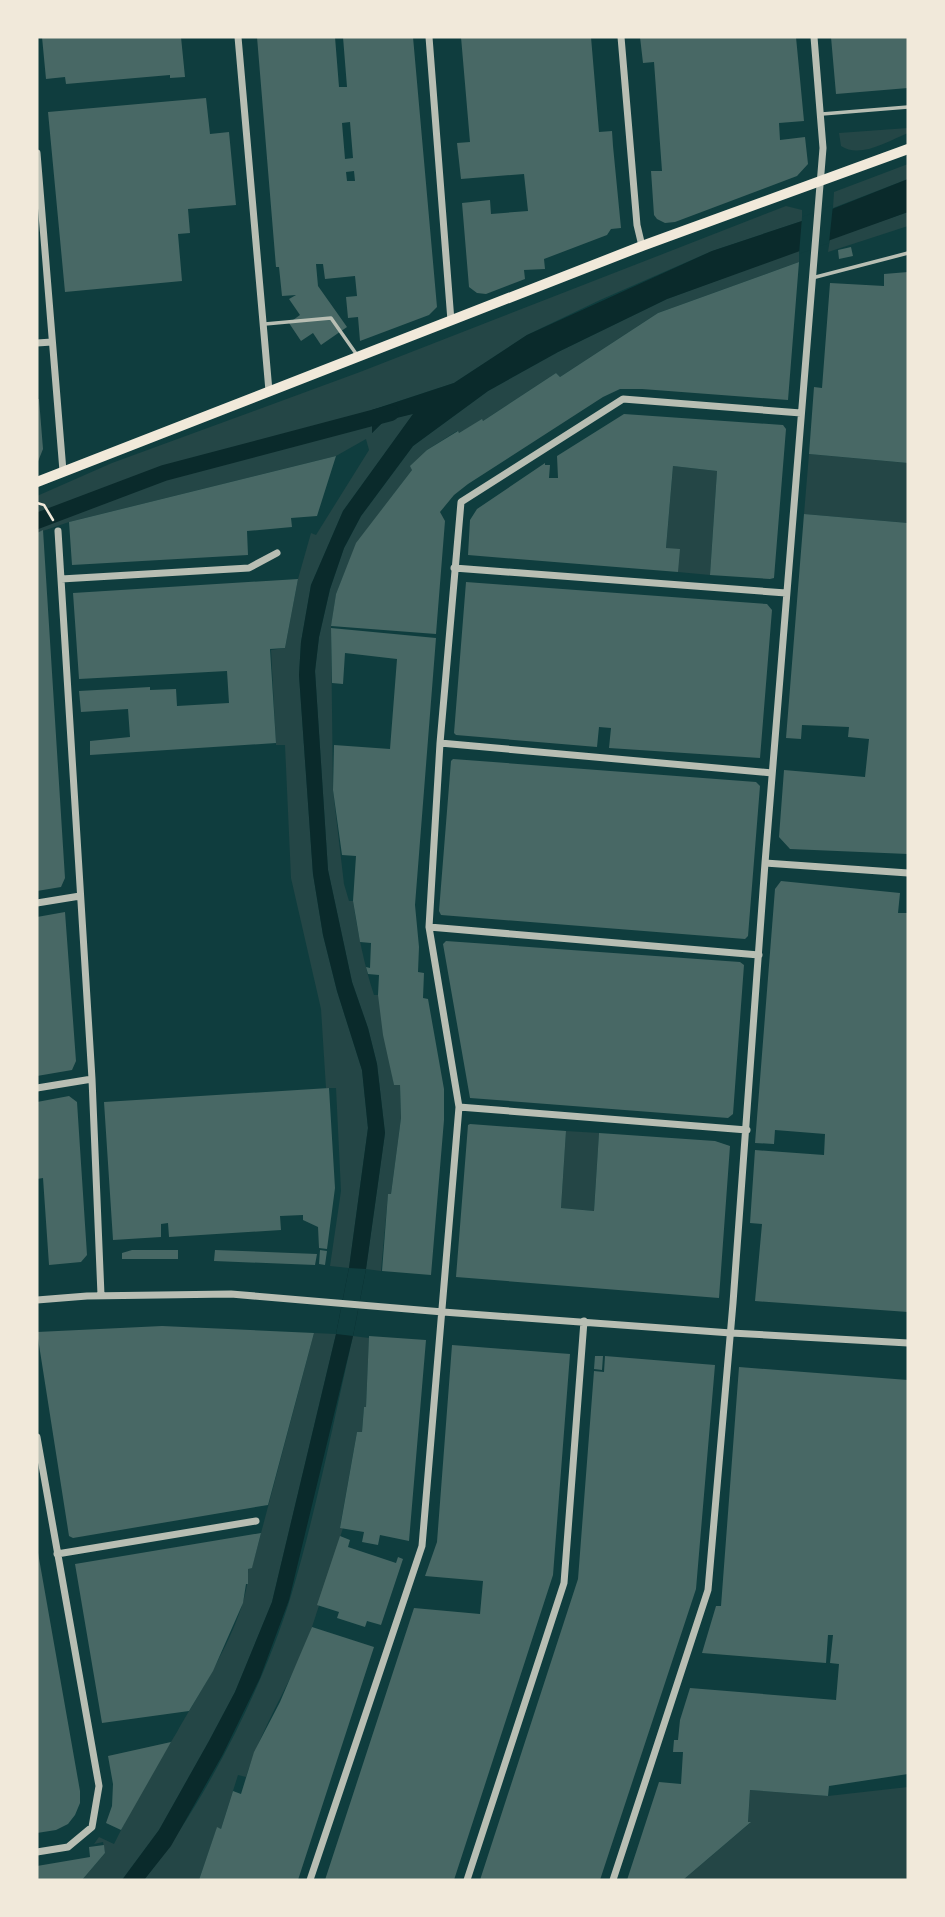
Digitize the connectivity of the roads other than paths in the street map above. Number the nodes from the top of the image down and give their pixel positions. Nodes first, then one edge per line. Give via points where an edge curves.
1 (238, 37) edge
2 (429, 37) edge
3 (621, 37) edge
4 (814, 37) edge
5 (908, 107) edge
6 (820, 114) junction
7 (908, 149) edge
8 (37, 153) edge
9 (819, 181) junction
10 (39, 201) edge
11 (642, 246) junction
12 (908, 253) edge
13 (812, 278) junction
14 (451, 321) junction
15 (264, 324) junction
16 (52, 342) junction
17 (37, 343) edge
18 (359, 357) junction
19 (269, 391) junction
20 (801, 413) junction
21 (63, 471) junction
22 (37, 482) edge
23 (58, 531) road end
24 (277, 553) dead end
25 (454, 568) junction
26 (61, 579) junction
27 (786, 593) junction
28 (440, 743) junction
29 (772, 773) junction
30 (765, 863) junction
31 (908, 873) edge
32 (80, 896) junction
33 (37, 903) edge
34 (429, 927) junction
35 (759, 955) junction
36 (92, 1079) junction
37 (37, 1088) edge
38 (459, 1107) junction
39 (747, 1129) junction
40 (101, 1295) junction
41 (37, 1300) edge
42 (443, 1312) junction
43 (584, 1321) junction
44 (731, 1333) junction
45 (908, 1343) edge
46 (37, 1437) edge
47 (256, 1521) dead end
48 (57, 1554) junction
49 (37, 1852) edge
50 (310, 1880) edge
51 (467, 1880) edge
52 (613, 1880) edge

1 - 15 street
2 - 14 street
3 - 11 street
4 - 6 street
5 - 6 lane
6 - 9 street via 823,148
7 - 9 main road
8 - 10 street
9 - 11 main road
9 - 13 street
10 - 16 street
11 - 14 main road
12 - 13 lane
13 - 20 street
14 - 18 main road
15 - 18 lane via 331,318
15 - 19 street
16 - 17 street
16 - 21 street
18 - 19 main road
19 - 21 main road
20 - 25 street via 624,399 461,502
20 - 27 street
21 - 22 main road
23 - 26 street
24 - 26 street via 249,568
25 - 27 street
25 - 28 street
26 - 32 street
27 - 29 street
28 - 29 street
28 - 34 street
29 - 30 street
30 - 31 street
30 - 35 street
32 - 33 street
32 - 36 street
34 - 35 street
34 - 38 street
35 - 39 street
36 - 37 street
36 - 40 street
38 - 39 street
38 - 42 street
39 - 44 street
40 - 41 street
40 - 42 street via 231,1294
42 - 43 street
42 - 50 street via 422,1546
43 - 44 street
43 - 51 street via 564,1584
44 - 45 street
44 - 52 street via 708,1590
46 - 48 street
47 - 48 street
48 - 49 street via 99,1786 92,1827 68,1846

